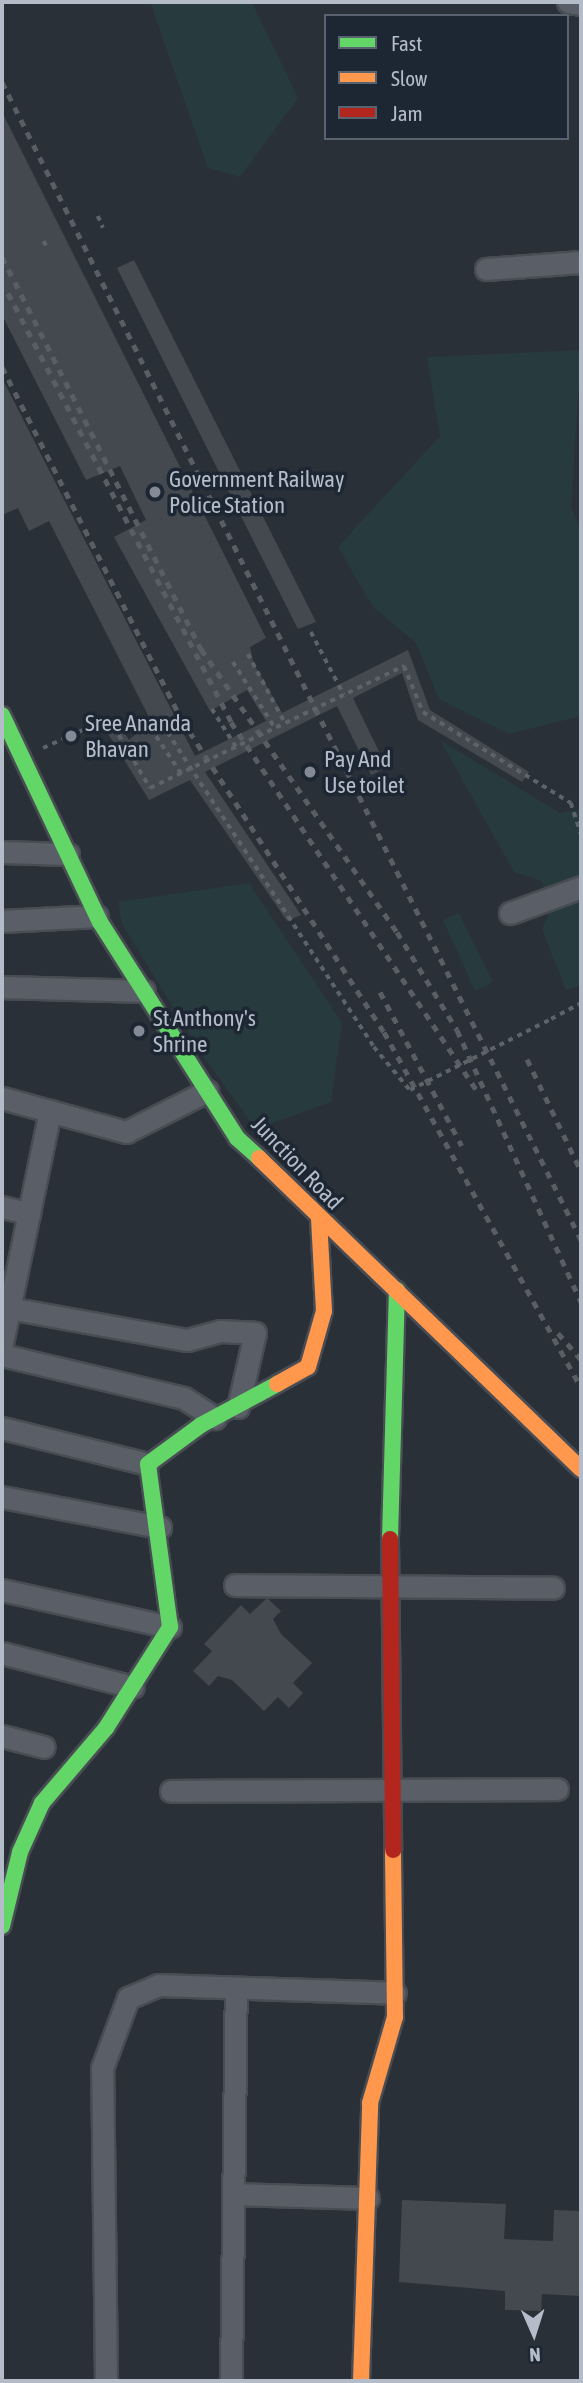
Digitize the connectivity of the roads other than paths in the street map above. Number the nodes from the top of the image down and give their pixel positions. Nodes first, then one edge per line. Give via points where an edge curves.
1 (568, 2) edge
2 (581, 4) edge
3 (581, 262) edge
4 (486, 270) dead end
5 (2, 715) edge
6 (2, 852) edge
7 (68, 854) junction
8 (581, 887) edge
9 (510, 913) dead end
10 (97, 916) junction
11 (2, 921) edge
12 (2, 987) edge
13 (144, 991) junction
14 (207, 1091) junction
15 (2, 1098) edge
16 (50, 1111) junction
17 (2, 1207) edge
18 (29, 1213) junction
19 (319, 1219) junction
20 (397, 1290) junction
21 (9, 1308) junction
22 (2, 1343) edge
23 (2, 1355) edge
24 (238, 1407) junction
25 (215, 1418) junction
26 (2, 1428) edge
27 (148, 1464) junction
28 (581, 1469) edge
29 (2, 1497) edge
30 (160, 1527) junction
31 (236, 1585) dead end
32 (391, 1586) junction
33 (553, 1588) dead end
34 (2, 1590) edge
35 (170, 1627) junction
36 (2, 1653) edge
37 (133, 1687) junction
38 (2, 1736) edge
39 (44, 1747) dead end
40 (557, 1789) dead end
41 (171, 1791) dead end
42 (393, 1791) junction
43 (2, 1926) edge
44 (236, 1988) junction
45 (395, 1993) junction
46 (234, 2194) junction
47 (368, 2198) junction
48 (106, 2381) edge
49 (231, 2381) edge
50 (361, 2381) edge

1 - 2 street
3 - 4 street
5 - 7 street, Junction Road
6 - 7 street
7 - 10 street, Junction Road
8 - 9 street
10 - 11 street
10 - 13 street, Junction Road
12 - 13 street
13 - 14 street, Junction Road
14 - 16 street via 125,1132
14 - 19 street, Junction Road via 237,1138
15 - 16 street
16 - 18 street
17 - 18 street
18 - 21 street
19 - 20 street, Junction Road
19 - 24 street via 324,1311 309,1367
20 - 28 street, Junction Road
20 - 32 street
21 - 22 street
21 - 24 street via 187,1340 221,1331 255,1333
23 - 25 street via 184,1398
24 - 25 street
25 - 27 street
26 - 27 street
27 - 30 street
29 - 30 street
30 - 35 street
31 - 32 street
32 - 33 street
32 - 42 street
34 - 35 street
35 - 37 street
36 - 37 street
37 - 43 street via 42,1803 20,1852
38 - 39 street
40 - 42 street
41 - 42 street
42 - 45 street
44 - 45 street
44 - 46 street
44 - 48 street via 158,1985 128,1998 102,2068
45 - 47 street via 395,2017 370,2103
46 - 47 street
46 - 49 street
47 - 50 street

